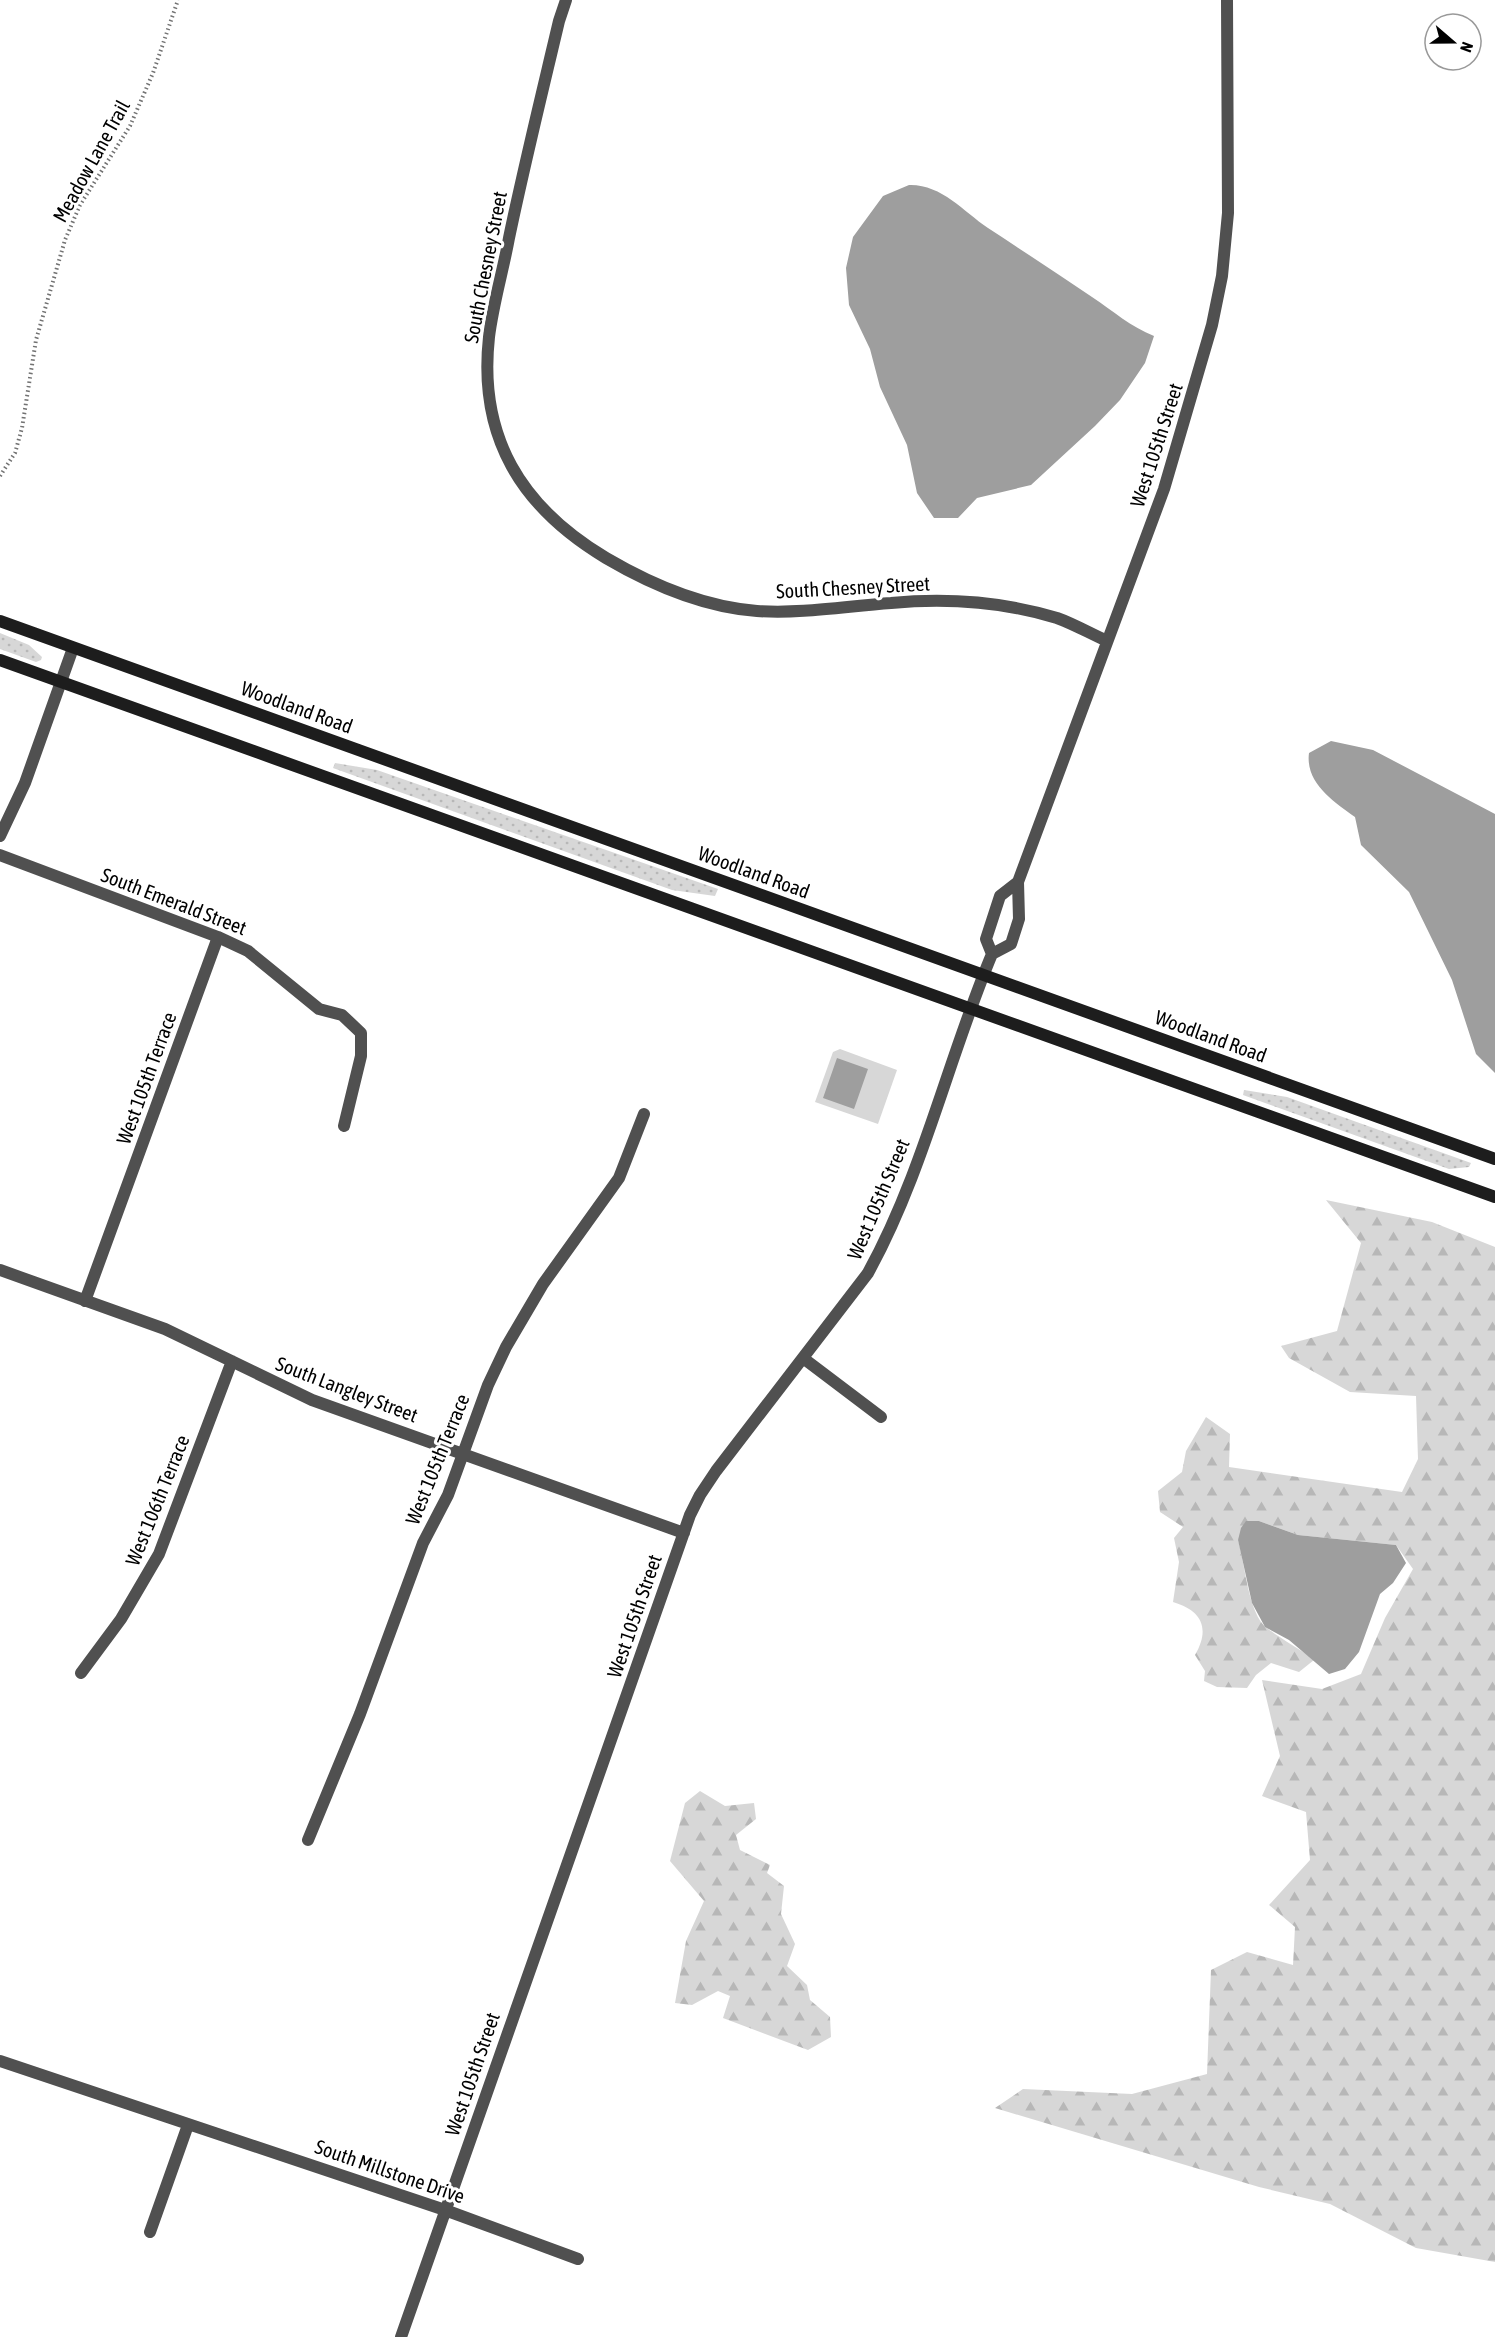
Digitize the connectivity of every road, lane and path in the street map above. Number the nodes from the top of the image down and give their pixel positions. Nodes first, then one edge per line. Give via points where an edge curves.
1 (178, 0) edge
2 (566, 0) edge
3 (1227, 0) edge
4 (0, 476) edge
5 (0, 621) edge
6 (1107, 642) junction
7 (73, 648) junction
8 (0, 660) edge
9 (61, 682) junction
10 (0, 836) edge
11 (0, 855) edge
12 (1018, 882) junction
13 (218, 937) junction
14 (992, 954) junction
15 (983, 975) junction
16 (972, 1010) junction
17 (644, 1114) dead end
18 (344, 1125) dead end
19 (1495, 1159) edge
20 (1489, 1191) edge
21 (1495, 1197) edge
22 (0, 1270) edge
23 (86, 1300) junction
24 (803, 1358) junction
25 (232, 1361) junction
26 (881, 1417) dead end
27 (464, 1454) junction
28 (684, 1533) junction
29 (81, 1673) dead end
30 (308, 1840) dead end
31 (0, 2061) edge
32 (188, 2125) junction
33 (445, 2210) junction
34 (150, 2232) dead end
35 (578, 2259) dead end
36 (401, 2337) edge

1 - 4 path, Meadow Lane Trail via 130,126 80,205 65,240 36,340 22,428 15,453
2 - 6 street, South Chesney Street via 515,212 487,362 491,413 499,442 529,495 559,525 634,574 675,592 721,605 758,611 806,611 895,603 999,605 1058,618
3 - 6 street, West 105th Street via 1228,213 1220,286 1164,489
5 - 7 main road, Woodland Road
6 - 12 street, West 105th Street
7 - 9 street
7 - 15 main road, Woodland Road
8 - 9 main road
9 - 10 street via 25,783
9 - 16 main road
11 - 13 street, South Emerald Street
12 - 14 street, West 105th Street via 1000,896 986,939
12 - 14 street, West 105th Street via 1019,919 1011,944
13 - 18 street, South Emerald Street via 248,951 319,1009 342,1015 362,1033 361,1056
13 - 23 street, West 105th Terrace
14 - 15 street, West 105th Street
15 - 16 street, West 105th Street
15 - 19 main road, Woodland Road
16 - 20 main road
16 - 24 street, West 105th Street via 886,1240 855,1292
17 - 27 street, West 105th Terrace via 619,1178 543,1284 506,1347
20 - 21 main road
22 - 23 street, South Langley Street
23 - 25 street, South Langley Street via 165,1329
24 - 26 street
24 - 28 street, West 105th Street via 700,1495
25 - 27 street, South Langley Street via 312,1400
25 - 29 street, West 106th Terrace via 159,1554 121,1619
27 - 28 street, South Langley Street
27 - 30 street, West 105th Terrace via 423,1543
28 - 33 street, West 105th Street
31 - 32 street, South Millstone Drive
32 - 33 street, South Millstone Drive
32 - 34 street
33 - 35 street, South Millstone Drive
33 - 36 street, West 105th Street

